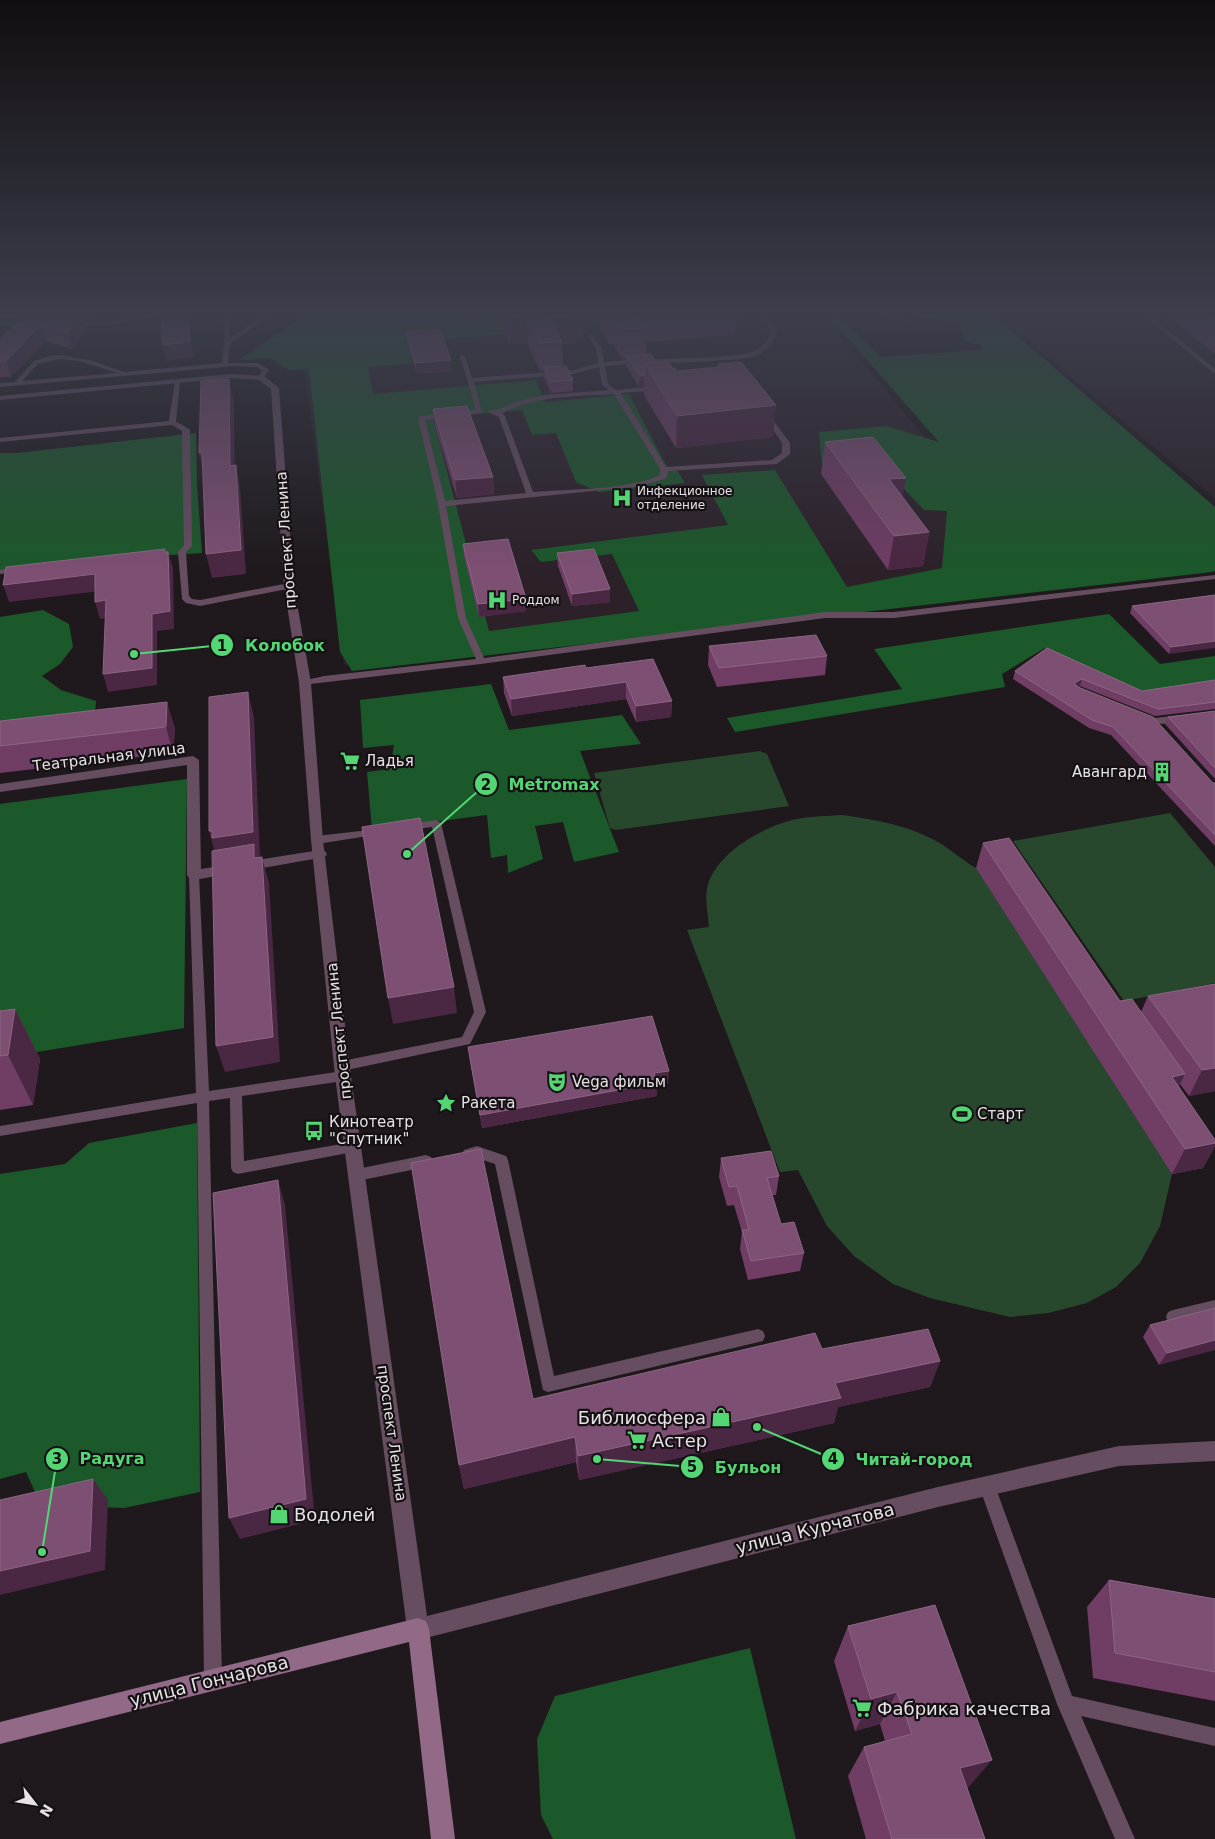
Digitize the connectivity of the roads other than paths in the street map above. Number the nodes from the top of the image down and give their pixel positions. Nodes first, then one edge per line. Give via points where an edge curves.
1 (175, 399) edge
2 (276, 399) edge
3 (475, 399) edge
4 (534, 399) edge
5 (621, 399) edge
6 (758, 403) edge
7 (480, 412) junction
8 (498, 413) junction
9 (172, 423) junction
10 (0, 440) edge
11 (664, 469) junction
12 (530, 495) junction
13 (442, 504) junction
14 (182, 552) junction
15 (173, 553) dead end
16 (29, 569) edge
17 (0, 572) edge
18 (1215, 577) edge
19 (289, 586) junction
20 (481, 661) junction
21 (305, 684) junction
22 (1138, 714) edge
23 (1189, 716) edge
24 (0, 788) edge
25 (318, 847) junction
26 (194, 874) junction
27 (342, 1071) junction
28 (236, 1092) junction
29 (203, 1097) junction
30 (0, 1131) edge
31 (352, 1147) junction
32 (457, 1156) edge
33 (437, 1159) edge
34 (357, 1175) junction
35 (1215, 1307) edge
36 (1173, 1317) edge
37 (758, 1336) dead end
38 (1215, 1451) edge
39 (986, 1486) junction
40 (418, 1628) junction
41 (213, 1680) junction
42 (1066, 1704) junction
43 (0, 1733) edge
44 (1215, 1737) edge
45 (444, 1839) edge
46 (1126, 1839) edge

1 - 9 lane
2 - 19 street, проспект Ленина
3 - 7 lane
4 - 8 lane
5 - 11 lane
6 - 11 lane via 786,444 786,454 774,462
7 - 8 lane
7 - 13 lane via 421,418
8 - 12 lane via 502,416
9 - 10 lane
9 - 14 lane via 186,430 188,546
11 - 12 lane via 664,476 658,480
12 - 13 lane
13 - 20 lane via 462,618
14 - 15 lane
14 - 19 lane via 185,597 190,601 200,604
16 - 17 lane
18 - 20 lane via 894,615 825,615
19 - 21 street, проспект Ленина
20 - 21 lane
21 - 25 street, проспект Ленина
22 - 23 lane via 1158,725
24 - 26 street, Театральная улица via 193,760
25 - 26 street
25 - 27 street, проспект Ленина
25 - 27 lane via 436,823 480,1012 466,1041
26 - 29 lane
27 - 28 lane
27 - 31 street, проспект Ленина
28 - 29 lane
28 - 31 lane via 238,1168
29 - 30 lane
29 - 41 lane
31 - 34 street, проспект Ленина
32 - 37 lane via 476,1152 501,1160 548,1385
33 - 34 lane
34 - 40 street, проспект Ленина
35 - 36 lane
38 - 39 street, улица Курчатова via 1119,1456
39 - 40 street, улица Курчатова
39 - 42 lane
40 - 41 main road, улица Гончарова
40 - 45 main road, проспект Ленина
41 - 43 main road, улица Гончарова
42 - 44 lane
42 - 46 lane

